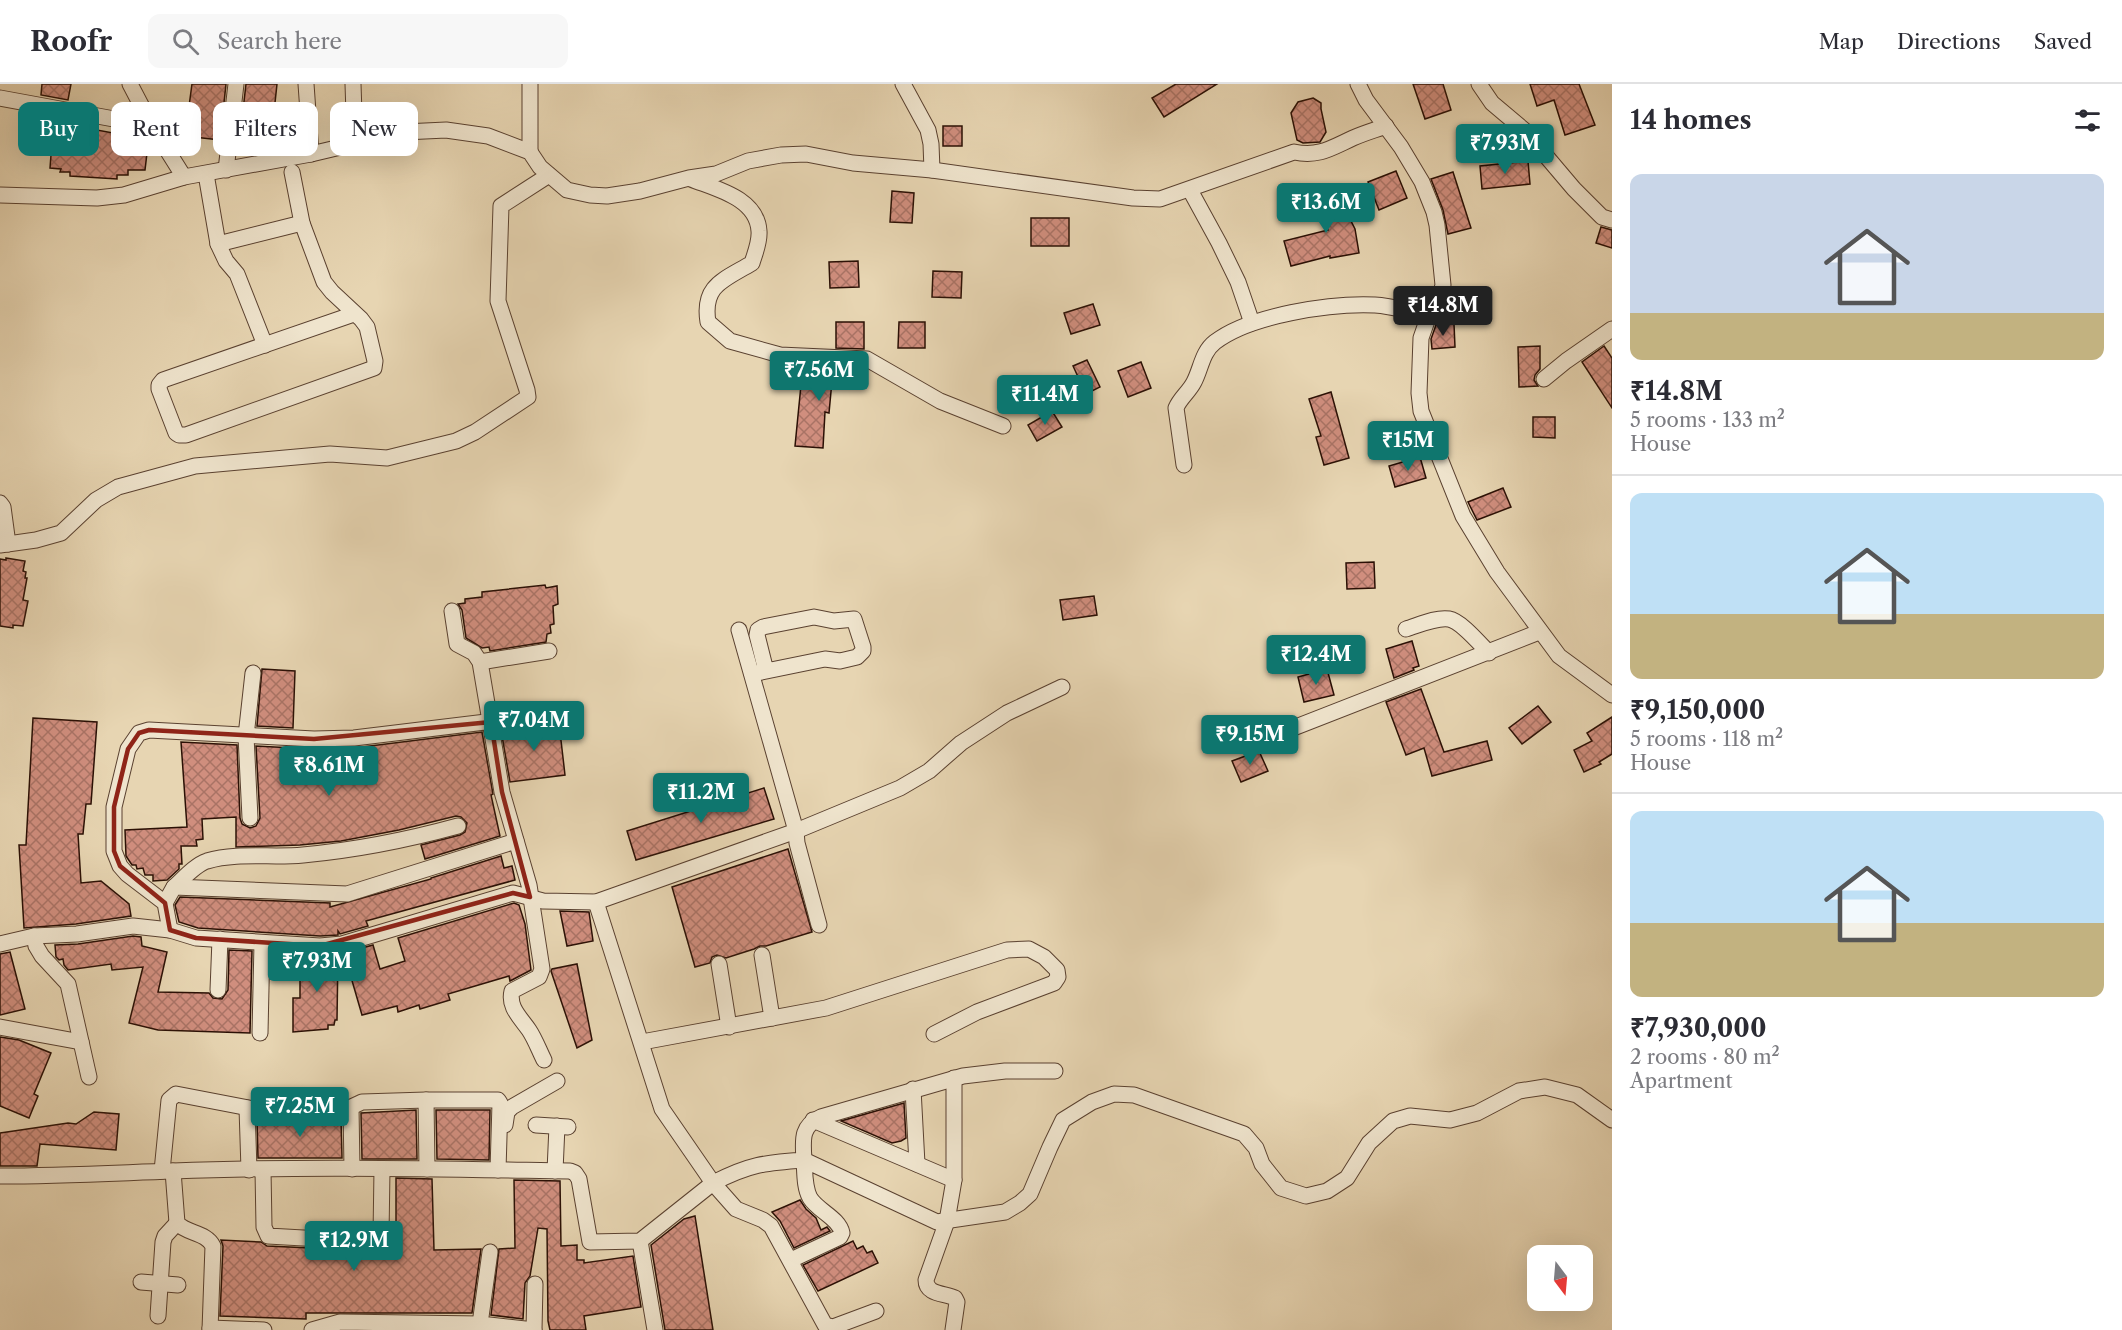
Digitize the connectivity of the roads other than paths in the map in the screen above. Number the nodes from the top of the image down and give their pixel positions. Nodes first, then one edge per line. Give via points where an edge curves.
1 (130, 84) edge
2 (236, 84) edge
3 (306, 84) edge
4 (353, 84) edge
5 (530, 84) edge
6 (903, 84) edge
7 (1358, 84) edge
8 (1479, 84) edge
9 (0, 98) edge
10 (139, 102) edge
11 (307, 102) edge
12 (354, 102) edge
13 (111, 118) edge
14 (1386, 126) junction
15 (418, 131) edge
16 (530, 152) junction
17 (171, 156) edge
18 (300, 156) edge
19 (226, 170) junction
20 (932, 170) junction
21 (292, 172) dead end
22 (206, 174) junction
23 (549, 175) junction
24 (184, 177) junction
25 (688, 178) junction
26 (1190, 190) junction
27 (0, 195) edge
28 (1612, 220) edge
29 (302, 223) junction
30 (218, 244) junction
31 (354, 314) junction
32 (1429, 315) junction
33 (1252, 323) junction
34 (1612, 329) edge
35 (265, 345) junction
36 (1544, 379) dead end
37 (1003, 426) dead end
38 (1184, 465) dead end
39 (0, 503) edge
40 (4, 545) edge
41 (452, 611) dead end
42 (1406, 629) dead end
43 (739, 630) dead end
44 (1539, 632) junction
45 (549, 651) dead end
46 (1490, 653) junction
47 (480, 662) junction
48 (253, 673) dead end
49 (759, 673) junction
50 (1062, 687) dead end
51 (1612, 695) edge
52 (560, 713) dead end
53 (491, 722) junction
54 (246, 736) junction
55 (1270, 737) dead end
56 (250, 818) dead end
57 (458, 826) dead end
58 (796, 831) junction
59 (516, 841) junction
60 (174, 887) junction
61 (530, 897) junction
62 (596, 902) junction
63 (165, 903) junction
64 (819, 925) dead end
65 (170, 930) junction
66 (34, 936) junction
67 (220, 939) junction
68 (262, 943) junction
69 (0, 944) edge
70 (762, 955) dead end
71 (719, 964) dead end
72 (218, 990) dead end
73 (772, 1018) junction
74 (0, 1027) edge
75 (729, 1027) junction
76 (260, 1033) dead end
77 (934, 1034) dead end
78 (642, 1041) junction
79 (81, 1042) junction
80 (544, 1060) dead end
81 (1055, 1071) dead end
82 (89, 1077) dead end
83 (954, 1078) junction
84 (557, 1081) dead end
85 (914, 1089) junction
86 (426, 1100) junction
87 (247, 1108) junction
88 (351, 1108) junction
89 (813, 1120) junction
90 (1612, 1120) edge
91 (536, 1125) dead end
92 (804, 1160) junction
93 (917, 1164) junction
94 (382, 1168) junction
95 (352, 1169) junction
96 (427, 1169) junction
97 (256, 1170) junction
98 (501, 1170) junction
99 (168, 1171) junction
100 (555, 1171) junction
101 (0, 1176) edge
102 (954, 1180) junction
103 (713, 1183) junction
104 (947, 1221) junction
105 (177, 1223) junction
106 (640, 1241) junction
107 (490, 1252) dead end
108 (791, 1260) junction
109 (141, 1282) dead end
110 (160, 1284) junction
111 (535, 1284) dead end
112 (178, 1285) dead end
113 (876, 1311) dead end
114 (158, 1316) dead end
115 (479, 1327) edge
116 (210, 1329) edge
117 (264, 1330) edge
118 (312, 1330) edge
119 (534, 1330) edge
120 (655, 1330) edge
121 (954, 1330) edge

1 - 10 street
2 - 19 street
3 - 11 street
4 - 12 street
5 - 16 street
6 - 20 street via 928,130
7 - 14 street
8 - 28 street via 1492,103 1524,130 1574,189 1602,217
9 - 13 street
14 - 26 street via 1331,149 1310,155 1294,152
14 - 32 street via 1422,182 1434,212 1443,285
15 - 16 street via 446,130 488,136
16 - 23 street
17 - 24 street
18 - 19 street
19 - 22 street
20 - 25 street via 853,163 806,154 748,161 716,174
20 - 26 street via 1133,198 1160,199
21 - 29 street
22 - 24 street
22 - 30 street
23 - 25 street via 567,190 607,196
23 - 40 street via 501,206 498,301 527,390 528,397 519,405 456,441 387,458 330,454 195,466 118,487 96,500 61,533
24 - 27 street via 124,195 97,198
25 - 37 street via 739,198 759,228 752,263 717,284 706,307 708,322 730,341 780,355 867,359 940,401
26 - 33 street via 1238,282
29 - 30 street
29 - 31 street via 324,282
30 - 35 street via 237,274
31 - 35 street
31 - 35 street via 370,334 374,368 178,435 159,389 163,380
32 - 33 street via 1376,305 1303,311
32 - 44 street via 1420,338 1421,411 1463,516
33 - 38 street via 1214,343 1203,357 1193,385 1179,400 1176,408
34 - 36 street
39 - 40 street
41 - 47 street via 457,644 474,653
42 - 46 street via 1450,619
43 - 49 street
44 - 46 street
44 - 51 street via 1559,656
45 - 47 street
46 - 55 street
47 - 53 street
48 - 54 street
49 - 49 street via 825,659 857,657 863,651 857,623 854,619 813,617 763,627 757,635
49 - 58 street
50 - 58 street via 1007,713 900,788
52 - 53 street
53 - 54 street via 354,738
53 - 59 street via 502,792
54 - 56 street
54 - 63 street via 149,730 139,733 128,749 114,807 114,850 127,874
57 - 60 street via 374,847 203,862
58 - 62 street
58 - 64 street
59 - 60 street via 347,894
59 - 61 street
60 - 63 street
61 - 62 street via 543,901
61 - 68 street via 513,893 342,944
61 - 80 street via 541,974 512,991 510,998
62 - 78 street
63 - 65 street
65 - 66 street via 134,926
65 - 67 street via 196,938
66 - 69 street
66 - 79 street via 42,956 68,984
67 - 68 street
67 - 72 street
68 - 76 street
70 - 73 street
71 - 75 street
73 - 75 street
73 - 77 street via 826,1008 1007,950 1029,949 1057,970 1054,983 978,1012
74 - 79 street
75 - 78 street
78 - 103 street via 662,1109
79 - 82 street
81 - 83 street via 1005,1071
83 - 85 street
83 - 102 street
84 - 98 street via 507,1112
85 - 89 street
85 - 93 street
86 - 88 street via 362,1102
86 - 96 street
86 - 98 street via 499,1101
87 - 88 street
87 - 97 street
87 - 99 street via 173,1095 169,1100
88 - 95 street
89 - 92 street via 803,1135
89 - 93 street
90 - 104 street via 1577,1095 1545,1087 1519,1091 1477,1113 1450,1120 1410,1116 1393,1121 1369,1143 1347,1178 1328,1191 1306,1196 1281,1188 1244,1134 1134,1095 1114,1094 1092,1102 1064,1120 1030,1194 1020,1203 1005,1212
91 - 100 street via 563,1126
92 - 103 street via 764,1162
92 - 104 street via 927,1219
92 - 108 street via 810,1199 838,1224 842,1233
93 - 102 street
94 - 95 street
94 - 96 street
94 - 97 street via 381,1236 374,1242 268,1236
95 - 97 street
96 - 98 street
97 - 99 street
98 - 100 street
99 - 101 street
99 - 105 street
100 - 106 street via 570,1171 579,1179 590,1242
102 - 104 street
103 - 106 street
103 - 108 street via 736,1209 771,1226
104 - 121 street via 926,1286 955,1298
105 - 110 street via 163,1242
105 - 116 street via 206,1237 213,1246
106 - 120 street
107 - 115 street
108 - 113 street via 825,1325 833,1327
109 - 110 street
110 - 112 street
110 - 114 street
111 - 119 street
115 - 118 street via 340,1322
115 - 119 street
116 - 117 street

